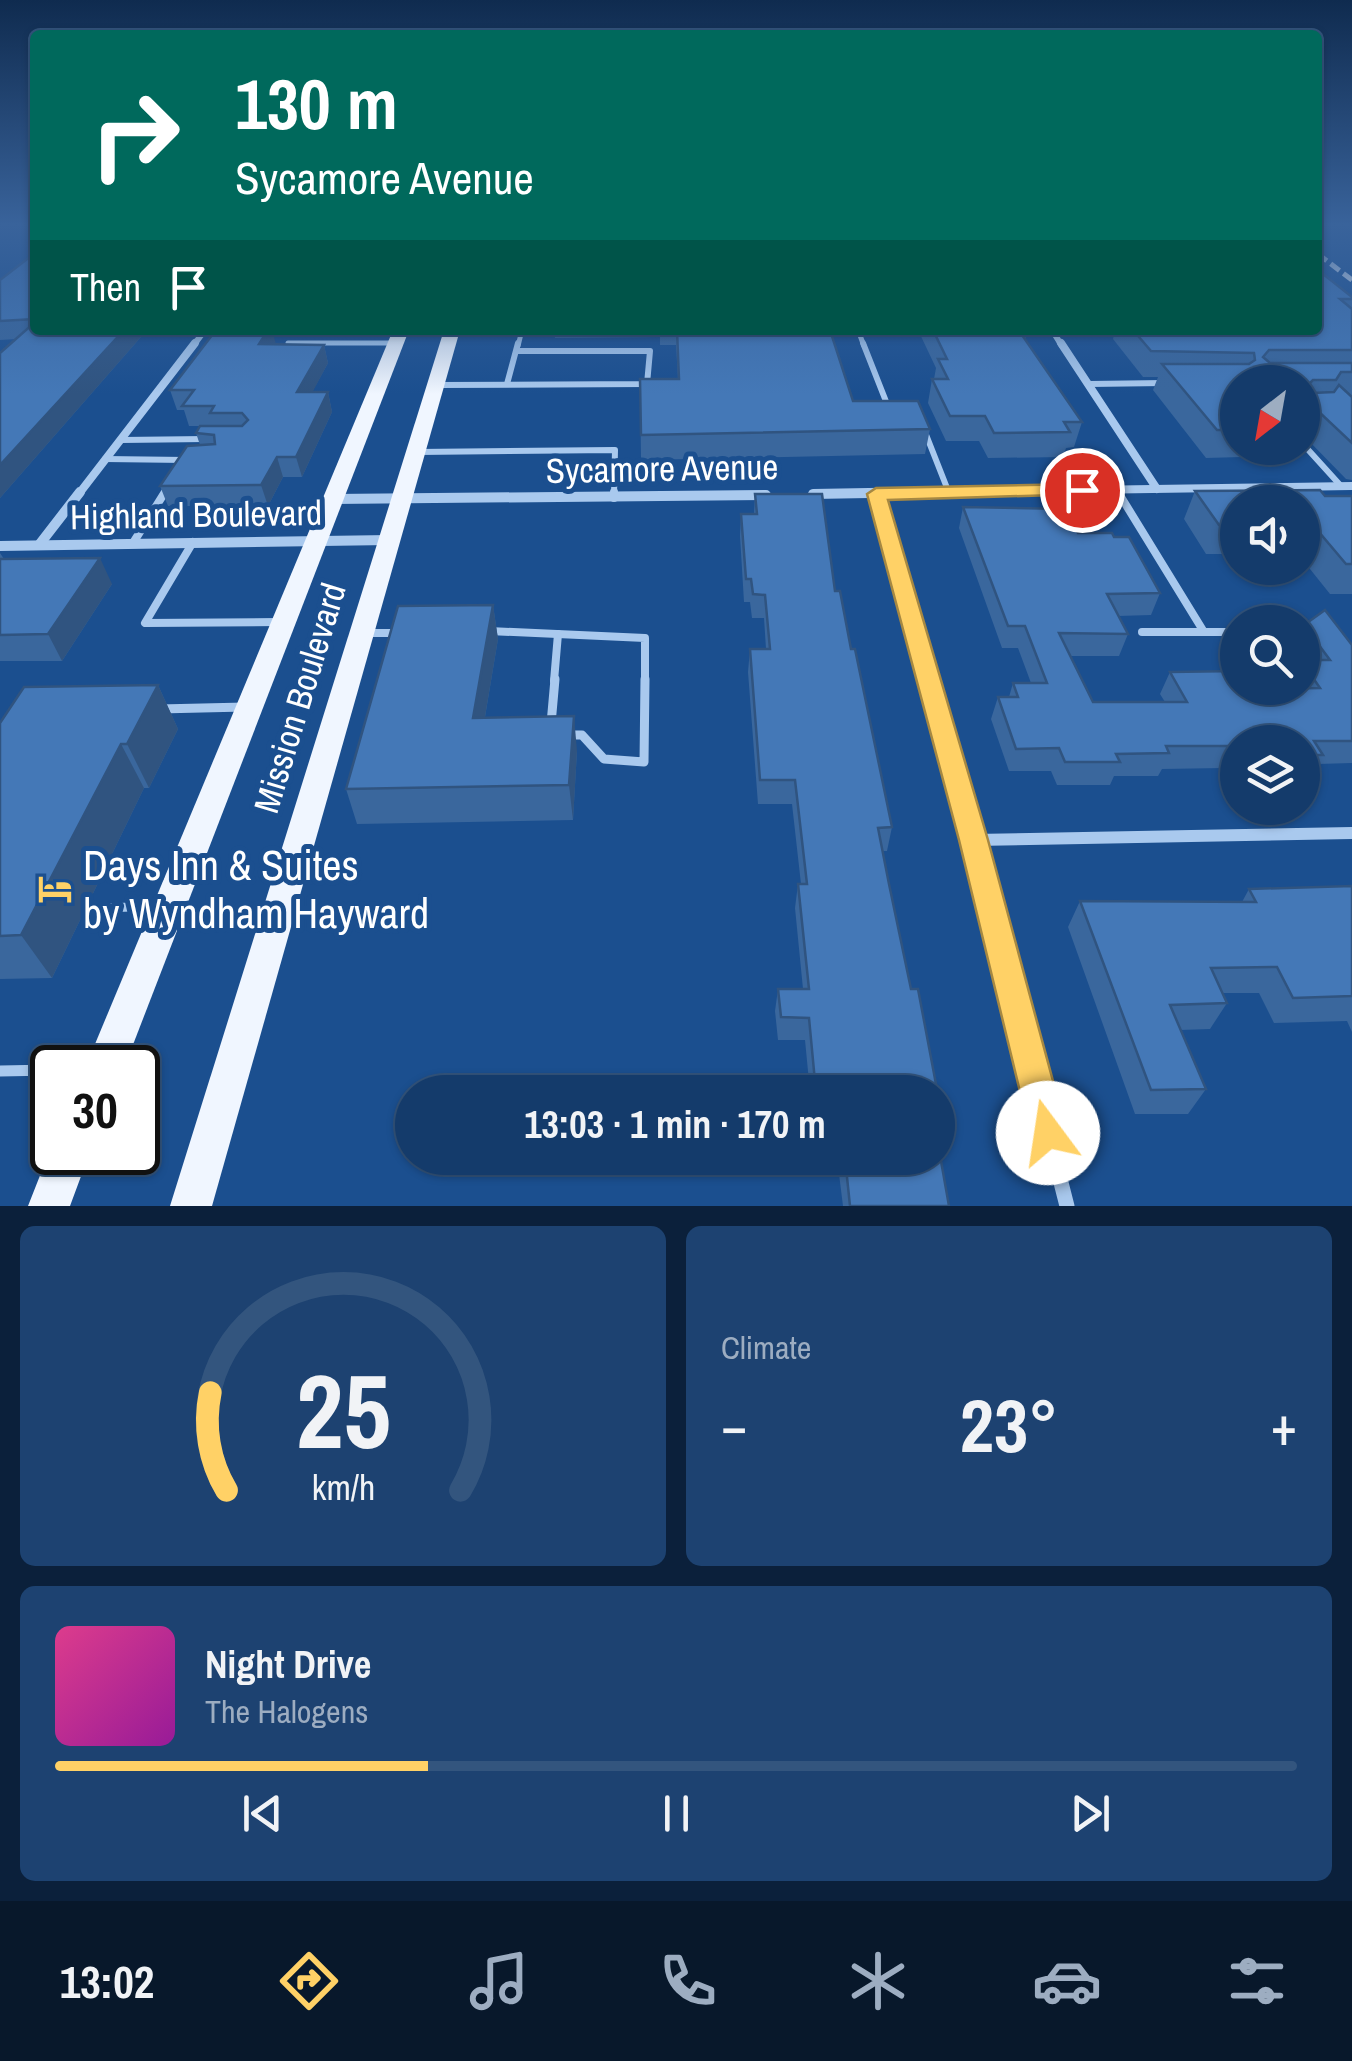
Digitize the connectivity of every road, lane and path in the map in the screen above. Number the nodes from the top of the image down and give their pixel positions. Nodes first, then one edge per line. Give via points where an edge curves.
1 (202, 335) edge
2 (451, 335) edge
3 (521, 335) edge
4 (860, 335) edge
5 (1055, 335) edge
6 (398, 336) edge
7 (288, 343) edge
8 (517, 351) junction
9 (1170, 383) edge
10 (507, 384) junction
11 (1088, 384) junction
12 (437, 385) junction
13 (891, 414) edge
14 (921, 420) edge
15 (208, 439) edge
16 (121, 440) junction
17 (418, 452) junction
18 (105, 460) junction
19 (200, 460) edge
20 (1320, 460) edge
21 (169, 486) edge
22 (1347, 486) edge
23 (1157, 488) junction
24 (1116, 489) junction
25 (949, 492) junction
26 (780, 494) edge
27 (800, 494) edge
28 (876, 494) junction
29 (614, 498) junction
30 (333, 499) junction
31 (403, 500) junction
32 (316, 540) junction
33 (392, 540) junction
34 (194, 542) junction
35 (133, 544) junction
36 (38, 545) junction
37 (0, 546) edge
38 (284, 622) junction
39 (420, 632) edge
40 (473, 632) edge
41 (1142, 632) dead end
42 (1204, 632) junction
43 (1220, 632) edge
44 (365, 633) junction
45 (558, 634) junction
46 (249, 707) junction
47 (142, 710) edge
48 (1352, 833) edge
49 (974, 840) junction
50 (170, 905) junction
51 (103, 908) dead end
52 (113, 1045) edge
53 (30, 1070) edge
54 (0, 1071) edge
55 (61, 1175) edge
56 (49, 1206) edge
57 (191, 1206) edge
58 (1067, 1206) edge

1 - 16 street
2 - 12 main road, Mission Boulevard
3 - 8 lane
4 - 13 lane
5 - 11 street
6 - 7 lane
6 - 30 main road, Mission Boulevard
8 - 10 lane
8 - 10 lane via 650,352 647,384
9 - 11 lane
10 - 12 lane
11 - 23 street
12 - 17 main road, Mission Boulevard
14 - 25 lane
15 - 16 lane
16 - 18 street
17 - 29 lane via 615,450
17 - 31 main road, Mission Boulevard
18 - 19 lane
18 - 36 street
20 - 22 lane
21 - 35 lane
22 - 23 street, Sycamore Avenue
23 - 24 street, Sycamore Avenue
24 - 25 street, Sycamore Avenue
24 - 42 lane
25 - 28 street, Sycamore Avenue
26 - 29 street, Sycamore Avenue
27 - 28 street, Sycamore Avenue
28 - 49 street
29 - 31 street, Sycamore Avenue
30 - 31 street, Sycamore Avenue
30 - 32 main road, Mission Boulevard
31 - 33 main road, Mission Boulevard
32 - 33 street, Highland Boulevard
32 - 34 street, Highland Boulevard
32 - 38 main road, Mission Boulevard
33 - 44 main road, Mission Boulevard
34 - 35 street, Highland Boulevard
34 - 38 lane via 145,623
35 - 36 street, Highland Boulevard
36 - 37 street, Highland Boulevard
38 - 46 main road, Mission Boulevard
39 - 44 lane
40 - 45 lane
41 - 42 lane
42 - 43 lane
44 - 57 main road, Mission Boulevard
45 - 45 lane via 646,638 644,762 604,760 582,735 550,734
46 - 47 lane
46 - 50 main road, Mission Boulevard
48 - 49 street
49 - 58 street
50 - 51 lane
50 - 52 main road, Mission Boulevard
53 - 54 lane
55 - 56 main road

